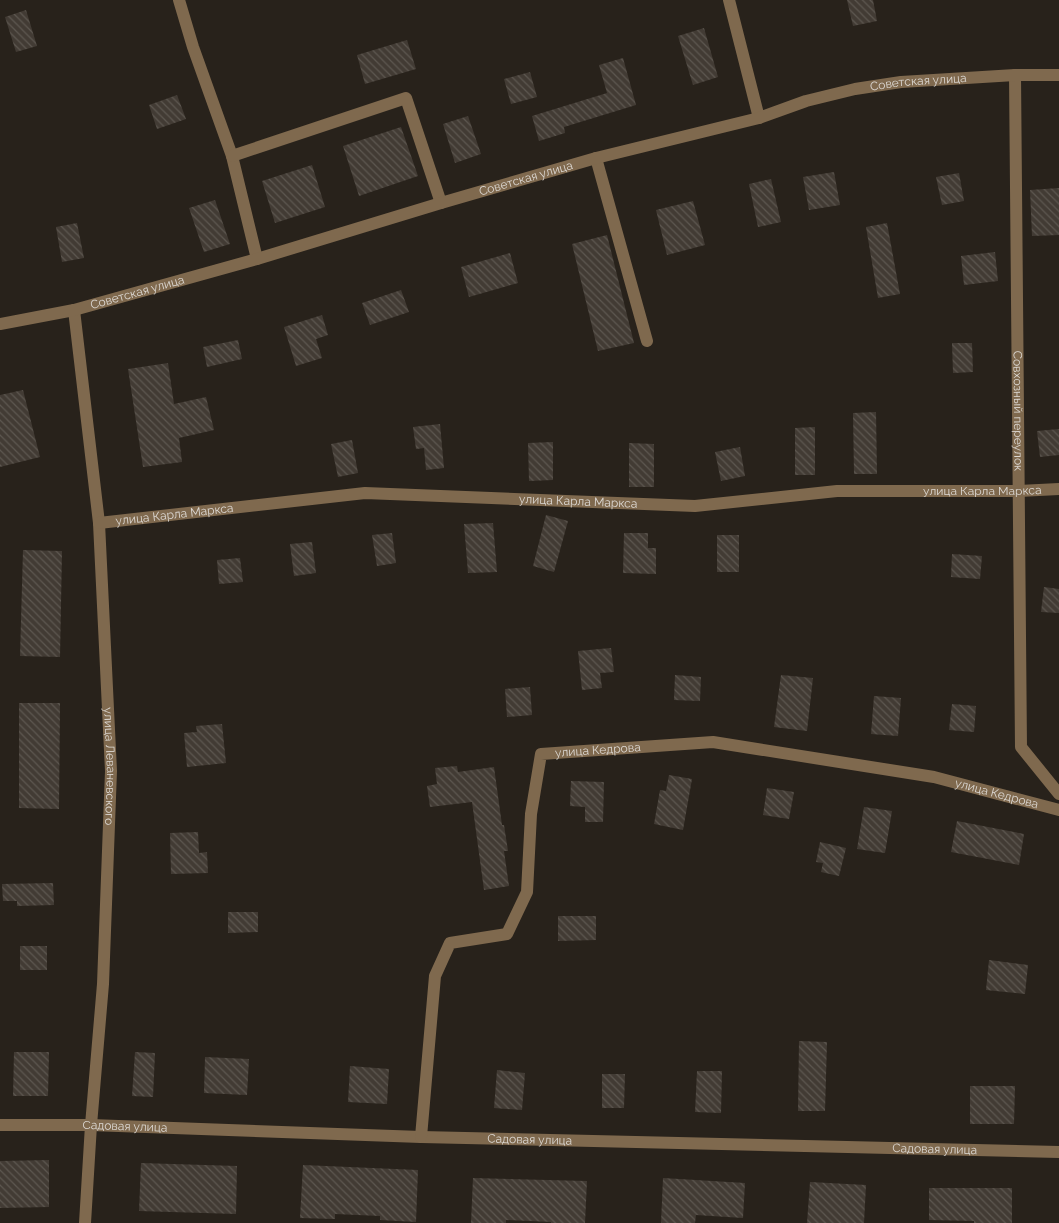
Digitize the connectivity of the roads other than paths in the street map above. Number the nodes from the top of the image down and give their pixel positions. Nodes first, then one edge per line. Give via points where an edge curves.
1 (179, 0) edge
2 (729, 0) edge
3 (1015, 75) junction
4 (1059, 75) edge
5 (759, 118) junction
6 (232, 156) junction
7 (596, 158) junction
8 (440, 203) junction
9 (257, 259) junction
10 (74, 310) junction
11 (0, 324) edge
12 (647, 341) dead end
13 (1059, 489) edge
14 (1019, 492) junction
15 (99, 523) junction
16 (1059, 794) edge
17 (1059, 810) edge
18 (0, 1125) edge
19 (91, 1125) junction
20 (421, 1137) junction
21 (1059, 1152) edge
22 (85, 1223) edge

1 - 6 street
2 - 5 street
3 - 4 street, Советская улица
3 - 5 street, Советская улица via 900,82 855,89 806,101
3 - 14 street, Совхозный переулок
5 - 7 street, Советская улица
6 - 8 street via 406,98
6 - 9 street
7 - 8 street, Советская улица
7 - 12 street
8 - 9 street, Советская улица
9 - 10 street, Советская улица
10 - 11 street, Советская улица
10 - 15 street, улица Леваневского
13 - 14 street, улица Карла Маркса
14 - 15 street, улица Карла Маркса via 837,492 695,506 365,493
14 - 16 street, Совхозный переулок via 1022,747
15 - 19 street, улица Леваневского via 111,771 103,984
17 - 20 street, улица Кедрова via 934,777 713,742 541,754 531,814 527,892 507,934 450,943 435,976
18 - 19 street, Садовая улица
19 - 20 street, Садовая улица
19 - 22 street, улица Леваневского
20 - 21 street, Садовая улица

